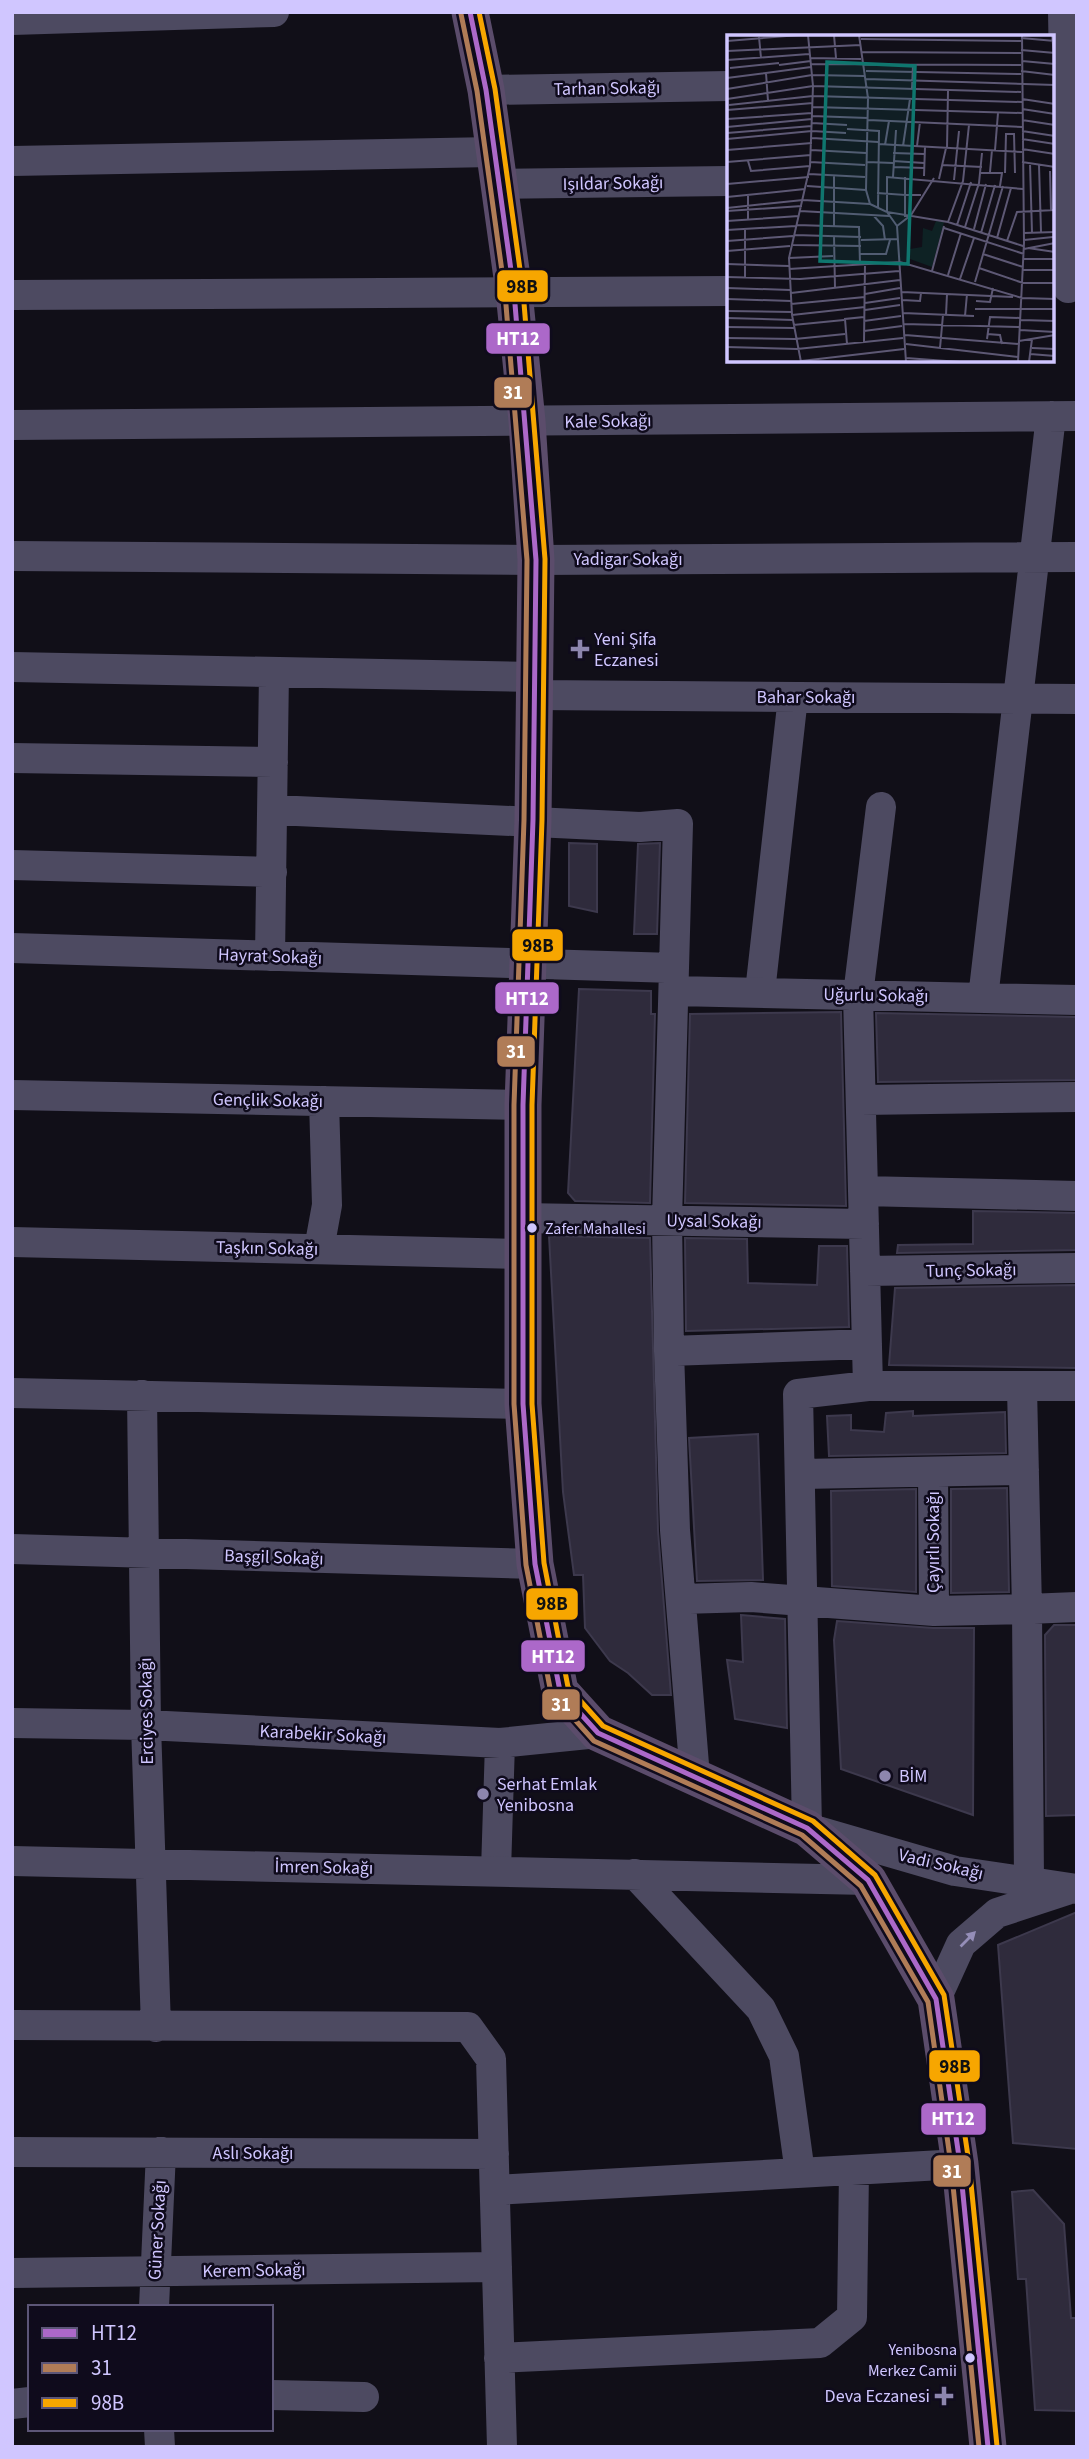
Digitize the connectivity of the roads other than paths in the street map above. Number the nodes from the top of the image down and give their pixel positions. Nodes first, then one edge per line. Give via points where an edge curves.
1 (274, 12) edge
2 (470, 12) edge
3 (1063, 12) edge
4 (12, 20) edge
5 (1064, 81) edge
6 (727, 86) edge
7 (486, 90) junction
8 (12, 161) edge
9 (495, 168) junction
10 (1065, 177) edge
11 (727, 181) edge
12 (1066, 288) edge
13 (727, 290) edge
14 (514, 292) junction
15 (12, 295) edge
16 (1064, 416) edge
17 (527, 421) junction
18 (12, 425) edge
19 (12, 556) edge
20 (1077, 557) edge
21 (1034, 558) junction
22 (536, 560) junction
23 (12, 667) edge
24 (274, 672) junction
25 (535, 686) junction
26 (793, 697) junction
27 (1018, 698) junction
28 (1077, 699) edge
29 (12, 758) edge
30 (273, 762) junction
31 (881, 807) dead end
32 (275, 810) junction
33 (533, 820) junction
34 (12, 865) edge
35 (272, 872) junction
36 (12, 948) edge
37 (270, 956) junction
38 (527, 965) junction
39 (674, 979) junction
40 (760, 992) junction
41 (858, 995) junction
42 (983, 998) junction
43 (1077, 1000) edge
44 (12, 1095) edge
45 (1077, 1097) edge
46 (861, 1100) junction
47 (324, 1101) junction
48 (523, 1105) junction
49 (863, 1191) junction
50 (1077, 1196) edge
51 (522, 1218) junction
52 (667, 1220) junction
53 (864, 1224) junction
54 (12, 1242) edge
55 (319, 1249) junction
56 (522, 1254) junction
57 (1077, 1268) edge
58 (865, 1271) junction
59 (867, 1344) junction
60 (795, 1346) junction
61 (669, 1351) junction
62 (868, 1386) junction
63 (1077, 1386) edge
64 (1022, 1388) junction
65 (12, 1393) edge
66 (798, 1394) junction
67 (142, 1395) junction
68 (523, 1404) junction
69 (1024, 1470) junction
70 (933, 1472) junction
71 (801, 1474) junction
72 (12, 1549) edge
73 (144, 1553) junction
74 (535, 1564) junction
75 (681, 1599) junction
76 (802, 1602) junction
77 (1077, 1607) edge
78 (1027, 1609) junction
79 (933, 1611) junction
80 (12, 1723) edge
81 (146, 1725) junction
82 (598, 1733) junction
83 (500, 1743) junction
84 (695, 1777) junction
85 (807, 1828) junction
86 (12, 1861) edge
87 (151, 1863) junction
88 (496, 1871) junction
89 (635, 1874) junction
90 (868, 1880) junction
91 (1030, 1882) junction
92 (1076, 1888) edge
93 (936, 1999) junction
94 (12, 2025) edge
95 (156, 2027) junction
96 (12, 2152) edge
97 (161, 2152) junction
98 (494, 2154) junction
99 (960, 2164) junction
100 (854, 2170) junction
101 (800, 2173) junction
102 (495, 2190) junction
103 (497, 2267) junction
104 (154, 2271) junction
105 (12, 2273) edge
106 (155, 2305) edge
107 (499, 2358) junction
108 (273, 2395) edge
109 (364, 2398) dead end
110 (502, 2447) edge
111 (988, 2447) edge

1 - 4 street
2 - 7 main road
3 - 5 street
5 - 10 street
6 - 7 street, Tarhan Sokağı
7 - 9 main road
8 - 9 street, Işıldar Sokağı
9 - 11 street, Işıldar Sokağı
9 - 14 main road
10 - 12 street
13 - 14 street
14 - 15 street
14 - 17 main road
16 - 17 street, Kale Sokağı
16 - 21 street
17 - 18 street, Kale Sokağı
17 - 22 main road
19 - 22 street, Yadigar Sokağı
20 - 21 street, Yadigar Sokağı
21 - 22 street, Yadigar Sokağı
21 - 27 street
22 - 25 main road
23 - 24 street, Bahar Sokağı
24 - 25 street, Bahar Sokağı
24 - 30 street
25 - 26 street, Bahar Sokağı
25 - 33 main road
26 - 27 street, Bahar Sokağı
26 - 40 street
27 - 28 street, Bahar Sokağı
27 - 42 street
29 - 30 street
30 - 32 street
31 - 41 street
32 - 33 street
32 - 35 street
33 - 38 main road
33 - 39 street via 640,827 678,824
34 - 35 street
35 - 37 street
36 - 37 street, Hayrat Sokağı
37 - 38 street, Hayrat Sokağı
38 - 39 street, Uğurlu Sokağı
38 - 48 main road
39 - 40 street, Uğurlu Sokağı
39 - 52 street
40 - 41 street, Uğurlu Sokağı
41 - 42 street, Uğurlu Sokağı
41 - 46 street
42 - 43 street, Uğurlu Sokağı
44 - 47 street, Gençlik Sokağı
45 - 46 street
46 - 49 street
47 - 48 street, Gençlik Sokağı
47 - 55 street via 327,1205
48 - 51 main road
49 - 50 street
49 - 53 street
51 - 52 street, Uysal Sokağı
51 - 56 main road
52 - 53 street, Uysal Sokağı
52 - 61 street
53 - 58 street
54 - 55 street, Taşkın Sokağı
55 - 56 street, Taşkın Sokağı
56 - 68 main road
57 - 58 street, Tunç Sokağı
58 - 59 street
59 - 60 street
59 - 62 street
60 - 61 street
60 - 66 street
61 - 75 street
62 - 64 street
62 - 66 street
63 - 64 street
64 - 69 street
65 - 67 street
66 - 71 street
67 - 68 street
67 - 73 street, Erciyes Sokağı
68 - 74 main road
69 - 70 street, Çayırlı Sokağı
69 - 78 street
70 - 71 street, Çayırlı Sokağı
70 - 79 street, Çayırlı Sokağı
71 - 76 street
72 - 73 street, Başgil Sokağı
73 - 74 street, Başgil Sokağı
73 - 81 street, Erciyes Sokağı
74 - 82 main road via 560,1691
75 - 76 street via 751,1597
75 - 84 street
76 - 79 street
76 - 85 street
77 - 78 street
78 - 79 street
78 - 91 street
80 - 81 street, Karabekir Sokağı
81 - 83 street, Karabekir Sokağı
81 - 87 street, Erciyes Sokağı
82 - 83 street, Karabekir Sokağı
82 - 84 main road
83 - 88 street
84 - 85 main road
85 - 90 main road
85 - 91 street, Vadi Sokağı via 955,1871
86 - 87 street, İmren Sokağı
87 - 88 street, İmren Sokağı
87 - 95 street, Erciyes Sokağı
88 - 89 street, İmren Sokağı
89 - 90 street, İmren Sokağı
89 - 101 street via 761,2009 784,2056
90 - 93 main road
91 - 92 street, Vadi Sokağı
93 -> 92 street via 961,1944 997,1913
93 - 99 main road
94 - 95 street
95 - 98 street via 468,2027 491,2059
96 - 97 street, Aslı Sokağı
97 - 98 street, Aslı Sokağı
97 - 104 street, Güner Sokağı
98 - 102 street
99 - 100 street
99 - 111 main road
100 - 101 street
100 - 107 street via 852,2317 820,2343
101 - 102 street
102 - 103 street
103 - 104 street, Kerem Sokağı
103 - 107 street
104 - 105 street, Kerem Sokağı
104 - 106 street, Güner Sokağı
107 - 110 street
108 - 109 street

